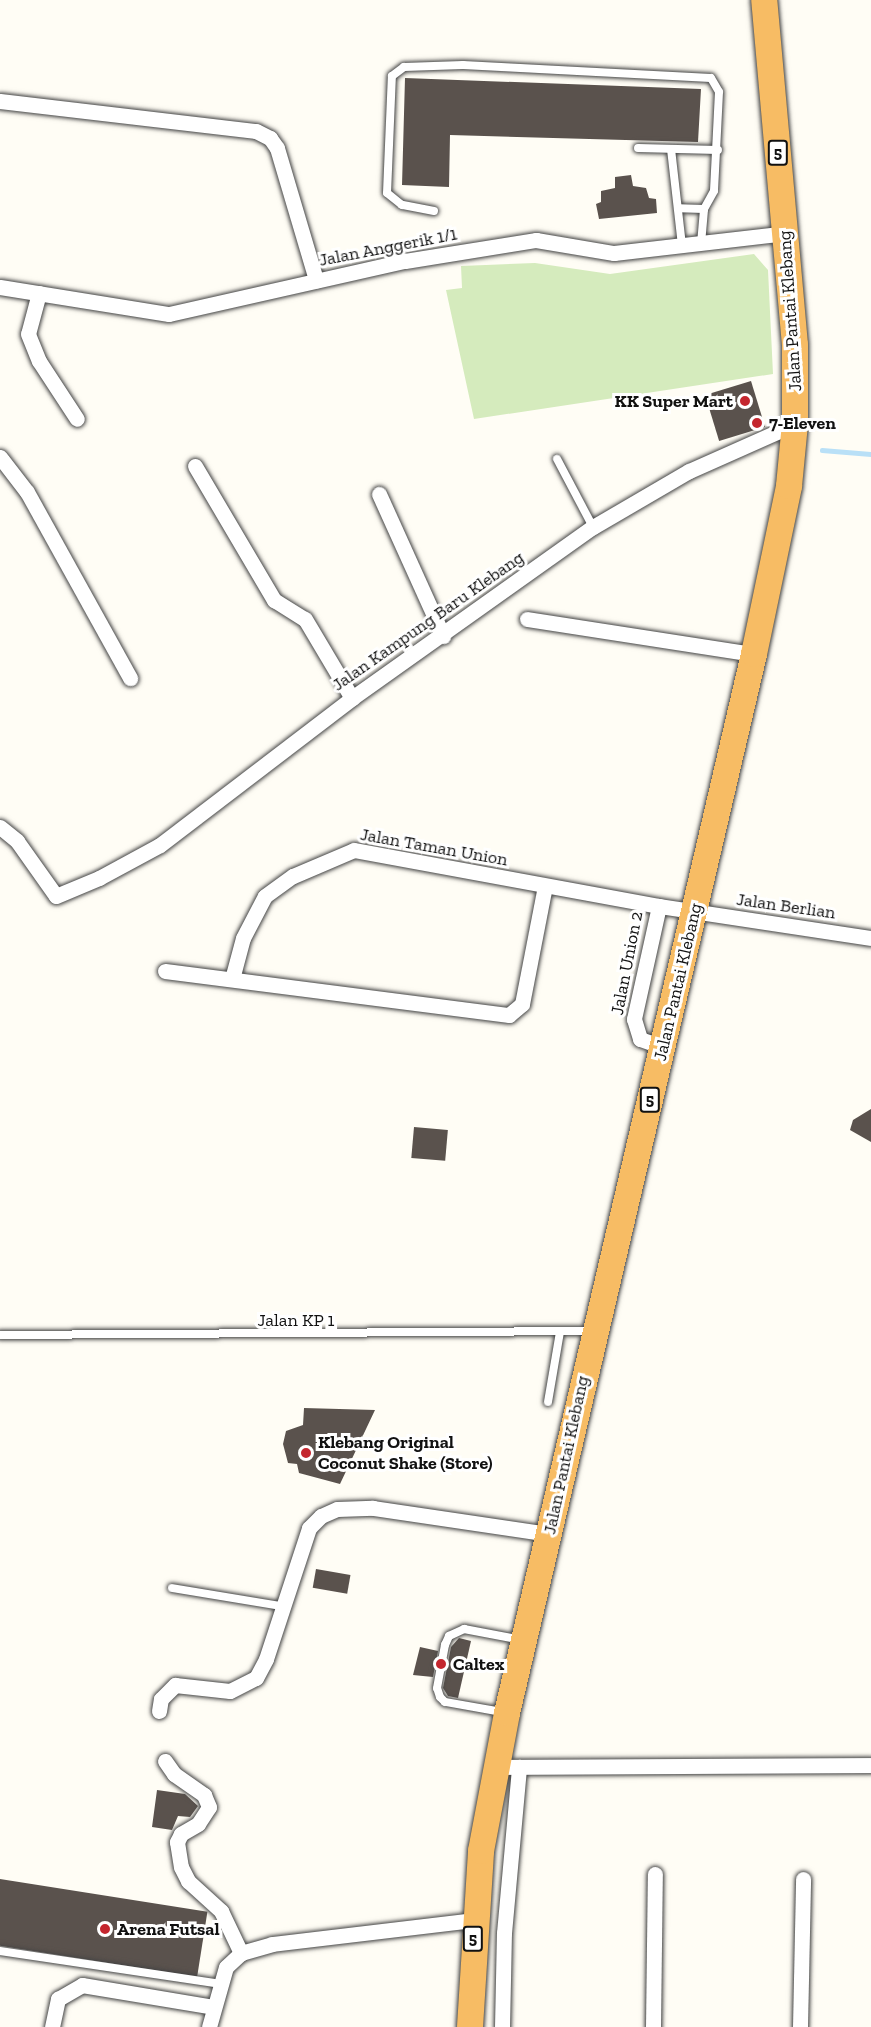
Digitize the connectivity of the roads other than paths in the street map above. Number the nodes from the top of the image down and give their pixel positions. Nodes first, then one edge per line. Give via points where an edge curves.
1 (764, 0) edge
2 (0, 101) edge
3 (638, 148) dead end
4 (671, 149) junction
5 (718, 150) junction
6 (679, 208) junction
7 (704, 209) junction
8 (434, 211) dead end
9 (786, 233) junction
10 (701, 246) junction
11 (682, 248) junction
12 (316, 280) junction
13 (0, 287) edge
14 (39, 293) junction
15 (77, 419) dead end
16 (795, 424) junction
17 (0, 457) edge
18 (557, 459) dead end
19 (195, 466) dead end
20 (379, 495) dead end
21 (593, 527) junction
22 (526, 619) dead end
23 (443, 636) junction
24 (754, 654) junction
25 (130, 678) dead end
26 (352, 698) junction
27 (0, 827) edge
28 (545, 886) junction
29 (658, 906) junction
30 (695, 912) junction
31 (871, 938) edge
32 (165, 971) dead end
33 (232, 979) junction
34 (663, 1047) junction
35 (593, 1331) junction
36 (560, 1332) junction
37 (0, 1335) edge
38 (548, 1402) dead end
39 (549, 1534) junction
40 (172, 1588) dead end
41 (281, 1606) junction
42 (523, 1640) junction
43 (159, 1711) dead end
44 (507, 1713) junction
45 (165, 1761) dead end
46 (871, 1765) edge
47 (507, 1767) junction
48 (655, 1874) dead end
49 (803, 1879) dead end
50 (474, 1920) junction
51 (0, 1951) edge
52 (241, 1953) junction
53 (220, 1984) junction
54 (213, 2007) junction
55 (52, 2027) edge
56 (209, 2027) edge
57 (470, 2027) edge
58 (502, 2027) edge
59 (653, 2027) edge
60 (800, 2027) edge

1 - 9 highway, Jalan Pantai Klebang / 5
2 - 12 street via 263,135 277,148
3 - 4 lane
4 - 5 lane
4 - 6 lane
5 - 7 lane via 714,191
5 - 8 lane via 719,92 711,78 463,65 404,67 392,76 387,193 402,205
6 - 7 lane
6 - 11 lane
7 - 10 lane
9 - 10 street, Jalan Anggerik 1/1
9 - 16 highway, Jalan Pantai Klebang / 5 via 795,345
10 - 11 street, Jalan Anggerik 1/1
11 - 12 street, Jalan Anggerik 1/1 via 614,253 536,240
12 - 14 street, Jalan Anggerik 1/1 via 169,314
13 - 14 street, Jalan Anggerik 1/1
14 - 15 street via 28,334 39,362
16 - 21 street, Jalan Kampung Baru Klebang via 689,471
16 - 24 highway, Jalan Pantai Klebang / 5 via 789,486
17 - 25 street via 27,492
18 - 21 lane
19 - 26 street via 274,600 306,620
20 - 23 street
21 - 23 street, Jalan Kampung Baru Klebang
22 - 24 street
23 - 26 street, Jalan Kampung Baru Klebang
24 - 30 highway, Jalan Pantai Klebang / 5
26 - 27 street, Jalan Kampung Baru Klebang via 160,845 56,896 16,841
28 - 29 street, Jalan Taman Union
28 - 33 street, Jalan Taman Union via 354,850 293,876 265,896 243,938
28 - 33 street via 522,1004 509,1015
29 - 30 street, Jalan Taman Union
29 - 34 street, Jalan Union 2 via 634,1019 640,1039
30 - 31 street, Jalan Berlian
30 - 34 highway, Jalan Pantai Klebang / 5
32 - 33 street
34 - 35 highway, Jalan Pantai Klebang / 5
35 - 36 lane, Jalan KP 1
35 - 39 highway, Jalan Pantai Klebang / 5
36 - 37 lane, Jalan KP 1
36 - 38 lane
39 - 41 street via 373,1508 337,1509 309,1528
39 - 42 highway, Jalan Pantai Klebang / 5
40 - 41 lane
41 - 43 street via 266,1659 256,1678 230,1691 175,1685 161,1699
42 - 44 highway, Jalan Pantai Klebang / 5
42 - 44 lane via 464,1629 448,1636 445,1645 437,1688 445,1702
44 - 47 highway, Jalan Pantai Klebang / 5
45 - 52 street via 174,1774 204,1795 209,1807 198,1824 177,1842 181,1866 188,1881 221,1911
46 - 47 street
47 - 50 highway, Jalan Pantai Klebang / 5
47 - 58 street
48 - 59 street
49 - 60 street
50 - 52 street via 272,1944
50 - 57 highway, Jalan Pantai Klebang / 5
51 - 53 lane
52 - 53 street via 226,1967
53 - 54 street
54 - 55 street via 82,1985 58,1999
54 - 56 street

